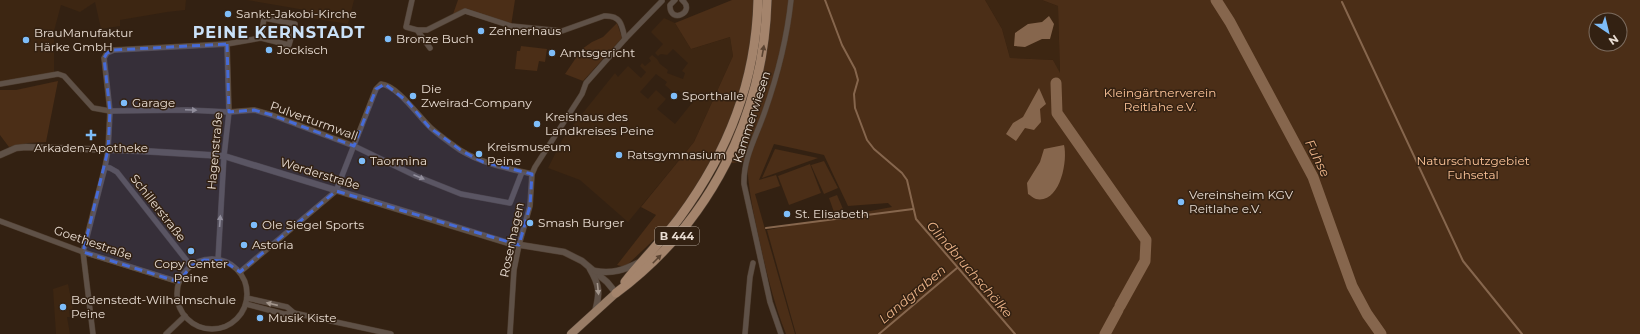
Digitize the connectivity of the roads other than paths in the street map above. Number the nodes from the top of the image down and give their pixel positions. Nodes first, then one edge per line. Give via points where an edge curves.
1 (662, 0) edge
2 (675, 0) edge
3 (682, 0) edge
4 (758, 0) edge
5 (767, 0) edge
6 (792, 0) edge
7 (411, 3) edge
8 (670, 5) junction
9 (417, 30) junction
10 (261, 38) junction
11 (625, 39) junction
12 (227, 44) junction
13 (430, 48) dead end
14 (0, 84) edge
15 (110, 111) junction
16 (229, 112) junction
17 (354, 146) junction
18 (108, 150) junction
19 (0, 156) edge
20 (224, 156) junction
21 (105, 167) junction
22 (522, 172) junction
23 (532, 174) junction
24 (336, 191) junction
25 (0, 222) edge
26 (519, 245) junction
27 (83, 252) junction
28 (218, 260) junction
29 (642, 261) junction
30 (753, 263) dead end
31 (191, 266) junction
32 (588, 266) junction
33 (594, 270) junction
34 (240, 272) junction
35 (180, 282) junction
36 (616, 293) junction
37 (247, 298) junction
38 (246, 304) junction
39 (294, 313) junction
40 (594, 313) junction
41 (185, 316) junction
42 (210, 332) edge
43 (93, 334) edge
44 (166, 334) edge
45 (391, 334) edge
46 (510, 334) edge
47 (571, 334) edge
48 (745, 334) edge
49 (781, 334) edge

1 - 8 street
1 - 11 street, Rosenhagen
2 - 8 street
3 - 8 street via 686,8 682,15 674,14
4 - 29 highway, B 444 via 755,42 746,88 728,137 697,193 664,237
36 -> 5 highway, B 444 via 640,275 669,246 706,199 724,167 741,132 754,96 764,42
6 - 49 street, Kammerwiesen via 778,72 746,160 744,174 769,296
7 - 9 street via 406,27
9 - 11 street via 427,30 465,11 511,26 562,30 610,16 618,19
9 - 13 street
10 - 10 street via 289,45 295,24 264,18
10 - 12 street
11 - 23 street, Rosenhagen via 586,83 582,94
12 - 15 street via 114,50 107,53 104,58
12 - 16 street, Hagenstraße
14 - 15 street, Pulverturmwall via 58,74 64,76 93,108
15 -> 16 street, Pulverturmwall
15 - 18 street
16 - 17 street, Pulverturmwall via 254,110
16 - 20 street, Hagenstraße
17 -> 22 street, Pulverturmwall via 461,194 510,203
17 - 22 street via 376,89 381,84 388,86 408,102 430,127 462,151 483,162
17 - 24 street
18 - 19 street, Werderstraße via 26,147 16,148
18 - 20 street, Werderstraße
18 - 21 street
20 - 24 street, Werderstraße
28 -> 20 street, Hagenstraße
21 - 27 street
21 - 31 street, Schillerstraße via 117,172
22 - 23 street
23 - 26 street, Rosenhagen via 530,206
24 - 26 street, Werderstraße
24 - 34 street
25 - 27 street, Goethestraße
26 - 32 street, Werderstraße via 564,252
26 - 46 street, Rosenhagen via 514,270
27 - 35 street, Goethestraße
27 - 43 street
28 - 31 street via 204,260
28 - 34 street via 230,264
29 - 33 street via 613,273
29 - 36 highway, B 444
30 - 48 street
31 - 35 street
32 - 33 street, Werderstraße
32 -> 40 street via 599,290
33 - 36 street, Werderstraße
34 - 37 street via 246,284
35 - 41 street via 178,300
36 - 40 main road, B 444
37 - 38 street
39 -> 37 street via 287,307
38 - 39 street via 284,314
38 - 42 street via 242,313 229,325
39 - 45 street
40 - 47 main road, B 444
41 - 42 street
41 - 44 street

